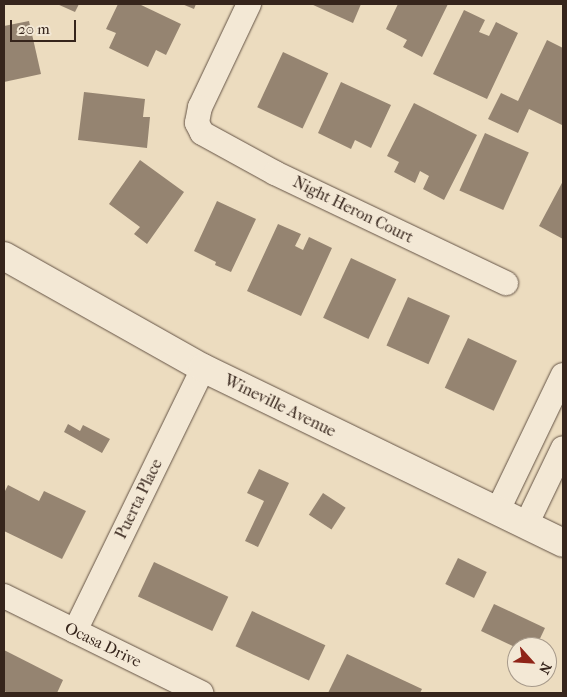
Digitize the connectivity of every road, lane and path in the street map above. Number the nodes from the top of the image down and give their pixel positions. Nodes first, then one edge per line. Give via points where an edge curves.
1 (249, 4) edge
2 (4, 256) edge
3 (506, 283) dead end
4 (203, 368) junction
5 (563, 375) edge
6 (563, 448) edge
7 (497, 512) junction
8 (526, 525) junction
9 (563, 543) edge
10 (4, 596) edge
11 (75, 631) junction
12 (201, 693) edge

1 - 3 street, Night Heron Court via 200,107 197,123 202,133 275,173
2 - 4 main road, Wineville Avenue
4 - 7 main road, Wineville Avenue
4 - 11 street, Puerta Place
5 - 7 street
6 - 8 street
7 - 8 main road, Wineville Avenue
8 - 9 main road, Wineville Avenue
10 - 11 street, Ocasa Drive
11 - 12 street, Ocasa Drive

